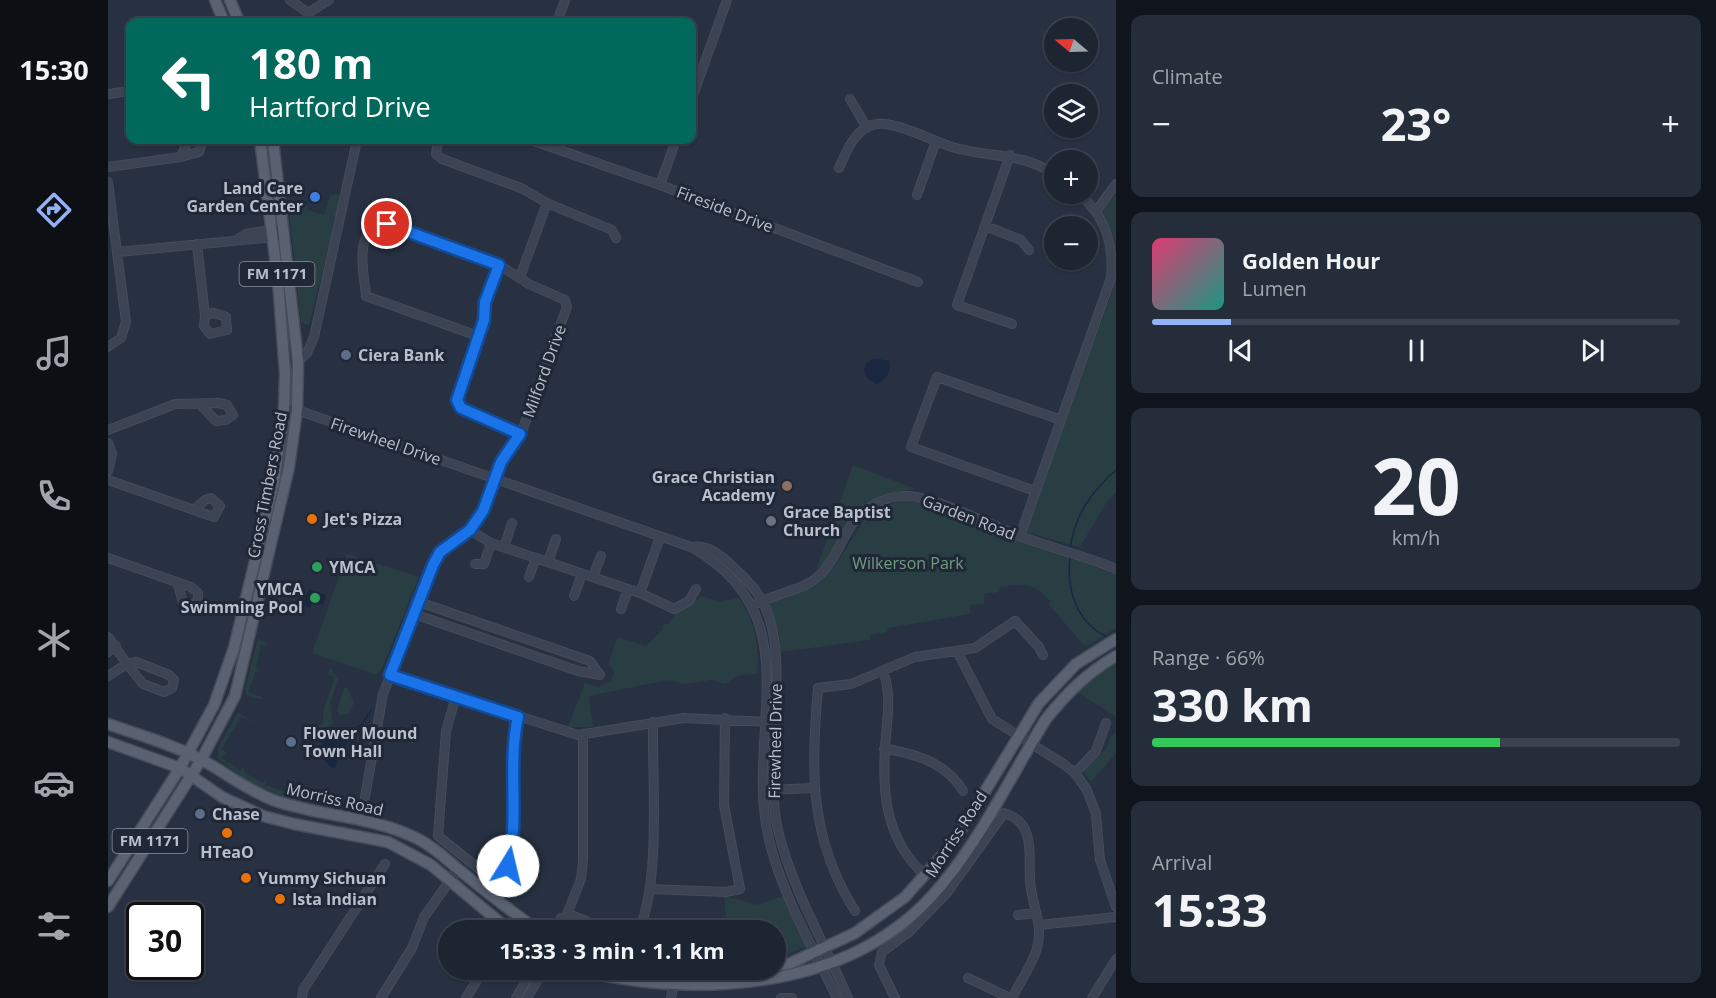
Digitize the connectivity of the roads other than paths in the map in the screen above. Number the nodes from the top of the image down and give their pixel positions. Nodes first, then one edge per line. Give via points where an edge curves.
1 (215, 0) edge
2 (230, 0) edge
3 (290, 0) edge
4 (329, 0) edge
5 (566, 0) edge
6 (727, 0) edge
7 (222, 18) edge
8 (237, 18) edge
9 (559, 18) edge
10 (696, 87) edge
11 (126, 92) edge
12 (108, 94) edge
13 (850, 99) dead end
14 (867, 128) junction
15 (936, 141) junction
16 (186, 144) edge
17 (202, 144) edge
18 (261, 144) edge
19 (273, 144) edge
20 (356, 144) edge
21 (437, 144) edge
22 (543, 144) edge
23 (675, 144) edge
24 (1010, 155) junction
25 (181, 157) junction
26 (108, 167) edge
27 (839, 168) dead end
28 (1044, 169) edge
29 (108, 182) edge
30 (660, 184) junction
31 (1116, 184) edge
32 (917, 195) dead end
33 (547, 203) junction
34 (1090, 204) edge
35 (1097, 210) junction
36 (985, 226) junction
37 (284, 232) junction
38 (272, 234) junction
39 (616, 238) dead end
40 (198, 244) junction
41 (1029, 250) dead end
42 (118, 252) junction
43 (499, 265) junction
44 (520, 277) junction
45 (918, 282) dead end
46 (205, 315) dead end
47 (1012, 324) dead end
48 (478, 336) junction
49 (314, 337) junction
50 (296, 340) junction
51 (108, 347) edge
52 (298, 361) junction
53 (200, 404) dead end
54 (284, 409) junction
55 (297, 410) junction
56 (1061, 420) junction
57 (108, 430) edge
58 (520, 434) junction
59 (108, 443) edge
60 (108, 471) edge
61 (494, 479) junction
62 (108, 480) edge
63 (274, 482) junction
64 (1035, 491) junction
65 (194, 510) dead end
66 (279, 513) junction
67 (512, 523) dead end
68 (470, 530) junction
69 (1020, 536) junction
70 (660, 537) junction
71 (556, 539) dead end
72 (491, 543) junction
73 (504, 547) junction
74 (691, 547) junction
75 (601, 556) dead end
76 (108, 558) edge
77 (536, 558) junction
78 (548, 562) junction
79 (475, 564) dead end
80 (1116, 569) edge
81 (582, 573) junction
82 (593, 577) junction
83 (530, 578) dead end
84 (178, 585) dead end
85 (627, 589) junction
86 (696, 589) dead end
87 (640, 593) junction
88 (574, 596) dead end
89 (246, 599) junction
90 (762, 600) junction
91 (259, 602) junction
92 (419, 602) junction
93 (753, 606) junction
94 (621, 609) dead end
95 (414, 614) junction
96 (510, 633) junction
97 (108, 637) edge
98 (1111, 642) edge
99 (116, 646) junction
100 (505, 646) junction
101 (957, 651) junction
102 (108, 652) edge
103 (1043, 655) dead end
104 (1116, 656) edge
105 (128, 664) junction
106 (883, 671) junction
107 (390, 675) junction
108 (108, 676) edge
109 (456, 696) junction
110 (518, 717) junction
111 (724, 718) junction
112 (653, 722) junction
113 (769, 722) junction
114 (1106, 723) dead end
115 (108, 724) edge
116 (583, 735) junction
117 (1018, 737) junction
118 (108, 742) edge
119 (1030, 744) junction
120 (884, 749) junction
121 (188, 754) junction
122 (201, 760) junction
123 (180, 768) junction
124 (1075, 773) junction
125 (192, 775) junction
126 (813, 788) junction
127 (762, 790) junction
128 (773, 790) junction
129 (963, 791) dead end
130 (365, 797) dead end
131 (385, 864) dead end
132 (458, 869) junction
133 (926, 876) junction
134 (108, 881) edge
135 (448, 881) junction
136 (650, 889) junction
137 (108, 907) edge
138 (1116, 907) edge
139 (855, 910) dead end
140 (1036, 913) junction
141 (567, 915) junction
142 (1018, 915) dead end
143 (1116, 917) edge
144 (497, 920) edge
145 (525, 920) edge
146 (560, 920) edge
147 (568, 920) edge
148 (582, 920) edge
149 (642, 920) edge
150 (1039, 925) junction
151 (827, 948) junction
152 (815, 952) junction
153 (1116, 959) edge
154 (786, 962) edge
155 (830, 968) junction
156 (969, 978) dead end
157 (477, 980) edge
158 (527, 980) edge
159 (538, 980) edge
160 (601, 980) edge
161 (675, 980) edge
162 (749, 993) dead end
163 (675, 997) edge
164 (301, 998) edge
165 (381, 998) edge
166 (466, 998) edge
167 (516, 998) edge
168 (527, 998) edge
169 (781, 998) edge
170 (792, 998) edge
171 (837, 998) edge
172 (848, 998) edge
173 (895, 998) edge
174 (1011, 998) edge
175 (1092, 998) edge

1 - 7 main road
2 - 8 main road
3 - 4 street via 308,13
5 - 9 street
6 - 10 street
11 - 12 street
13 - 14 street
14 - 15 street via 893,126
14 - 27 street via 851,142
15 - 24 street via 958,149
15 - 32 street
16 - 25 street
17 - 25 street via 199,152
18 - 38 main road, Cross Timbers Road / FM 1171
19 - 37 main road, Cross Timbers Road / FM 1171
20 - 49 street
21 - 33 street via 439,157 520,188
22 - 30 street, Fireside Drive
23 - 30 street
24 - 28 street
24 - 36 street
25 - 26 street
29 - 42 street
30 - 45 street, Fireside Drive
31 - 35 street
33 - 39 street via 612,230
33 - 44 street
34 - 35 street
35 - 56 street via 1111,248 1111,278
36 - 41 street via 1021,240
36 - 47 street via 957,305
37 - 38 street
37 - 50 main road, Cross Timbers Road / FM 1171
38 - 40 street via 246,234 238,239
38 - 54 main road, Cross Timbers Road / FM 1171 via 284,333
40 - 42 street
40 - 46 street
42 - 51 street via 126,322 121,338
43 - 44 street
43 - 48 street
43 - 48 street via 387,224 375,223 368,230 362,254 366,296
44 - 58 street, Milford Drive via 565,300 567,308
48 - 58 street via 458,405
49 - 50 street via 309,343
49 - 52 street via 307,353
50 - 52 main road, Cross Timbers Road / FM 1171
52 - 55 main road, Cross Timbers Road / FM 1171
53 - 57 street via 174,404
54 - 55 street, Firewheel Drive
54 - 63 main road, Cross Timbers Road / FM 1171
55 - 61 street, Firewheel Drive
55 - 66 main road, Cross Timbers Road / FM 1171
56 - 64 street
56 - 64 street via 937,376 911,447
58 - 61 street, Milford Drive
59 - 60 street via 112,454
61 - 68 street, Milford Drive via 483,511
61 - 70 street, Firewheel Drive
62 - 65 street
63 - 66 main road via 273,511
63 - 89 main road, Cross Timbers Road / FM 1171
64 - 69 street
66 - 91 main road, Cross Timbers Road / FM 1171
67 - 73 street
68 - 72 street
68 - 92 street, Milford Drive via 440,552
69 - 80 street, Garden Road
69 - 90 street, Garden Road via 922,499 897,496 880,501 858,517 819,576 807,585
70 - 74 street, Firewheel Drive
70 - 87 street
71 - 78 street
72 - 73 street
72 - 79 street via 484,564
73 - 77 street
74 - 90 street, Firewheel Drive via 699,546 721,555
74 - 93 street, Firewheel Drive via 725,570
75 - 82 street
76 - 84 street
77 - 78 street
77 - 83 street
78 - 81 street
81 - 82 street
81 - 88 street
82 - 85 street
85 - 87 street
85 - 94 street
86 - 87 street via 689,601 674,609
89 - 91 main road
89 - 121 main road, Cross Timbers Road / FM 1171 via 224,679
90 - 93 street, Garden Road
90 - 113 street, Firewheel Drive via 775,649 777,682
91 - 122 main road, Cross Timbers Road / FM 1171 via 236,696
92 - 95 street, Milford Drive
92 - 96 street
93 - 113 street, Firewheel Drive via 765,647
95 - 100 street
95 - 107 street, Milford Drive
96 - 100 street
96 - 100 street via 590,661 600,675 586,674
97 - 99 street
98 - 117 main road, Morriss Road via 1063,675
99 - 102 street
99 - 105 street
101 - 103 street via 975,648 1015,621
101 - 106 street via 915,657
101 - 117 street via 992,719
104 - 119 main road, Morriss Road via 1072,688
105 - 105 street via 143,684 164,692 172,688 174,680 170,675 136,662
105 - 108 street
106 - 120 street via 889,699
106 - 126 street via 851,684 818,688
107 - 109 street
107 - 130 street, Milford Drive via 383,694
109 - 110 street
109 - 110 street via 446,731 438,836 500,883 508,866 513,817 513,741
110 - 116 street via 564,733
111 - 112 street
111 - 113 street
111 - 136 street via 726,825 740,889
112 - 116 street
112 - 136 street
113 - 127 street, Firewheel Drive
113 - 128 street, Firewheel Drive
114 - 124 street via 1096,751
115 - 121 main road, Morriss Road
116 - 141 street via 583,860 581,879
117 - 119 street
117 - 133 main road, Morriss Road via 954,842
118 - 123 main road, Morriss Road
119 - 124 street
119 - 155 main road, Morriss Road via 964,854 932,896 897,928
120 - 129 street via 926,758 957,779
120 - 133 street via 885,800 892,828 906,856
121 - 122 main road, Morriss Road
121 - 123 main road, Cross Timbers Road / FM 1171
122 - 125 main road, Cross Timbers Road / FM 1171
122 - 132 main road, Morriss Road via 251,791 276,801 406,833 439,852
123 - 125 main road, Morriss Road
123 - 134 main road, Cross Timbers Road / FM 1171
124 - 138 street via 1096,814 1100,860
125 - 135 main road, Morriss Road via 222,797 265,816 388,842 431,865
125 - 137 main road, Cross Timbers Road / FM 1171
126 - 128 street
126 - 139 street via 823,842
127 - 128 street
127 - 152 street, Firewheel Drive via 769,839 782,880
128 - 151 street, Firewheel Drive via 786,861
131 - 164 street
132 - 135 street
132 - 145 main road, Morriss Road
133 - 151 main road, Morriss Road via 884,915
135 - 144 main road, Morriss Road
135 - 165 street
136 - 149 street
140 - 142 street
140 - 150 street
140 - 173 street via 1030,887 1029,840 1017,820 1002,813 946,894 880,955 879,965
141 - 146 street
141 - 147 street
141 - 148 street
143 - 150 street
150 - 174 street via 1036,948
151 - 152 main road, Morriss Road
151 - 155 street, Firewheel Drive
152 - 154 main road, Morriss Road
152 - 155 street, Firewheel Drive
153 - 175 street
155 - 162 main road, Morriss Road via 791,984
155 - 171 street, Firewheel Drive
155 - 172 street, Firewheel Drive
156 - 174 street
157 - 166 street
158 - 167 street
159 - 168 street
160 - 163 main road via 625,989
161 - 163 street
169 - 170 street

